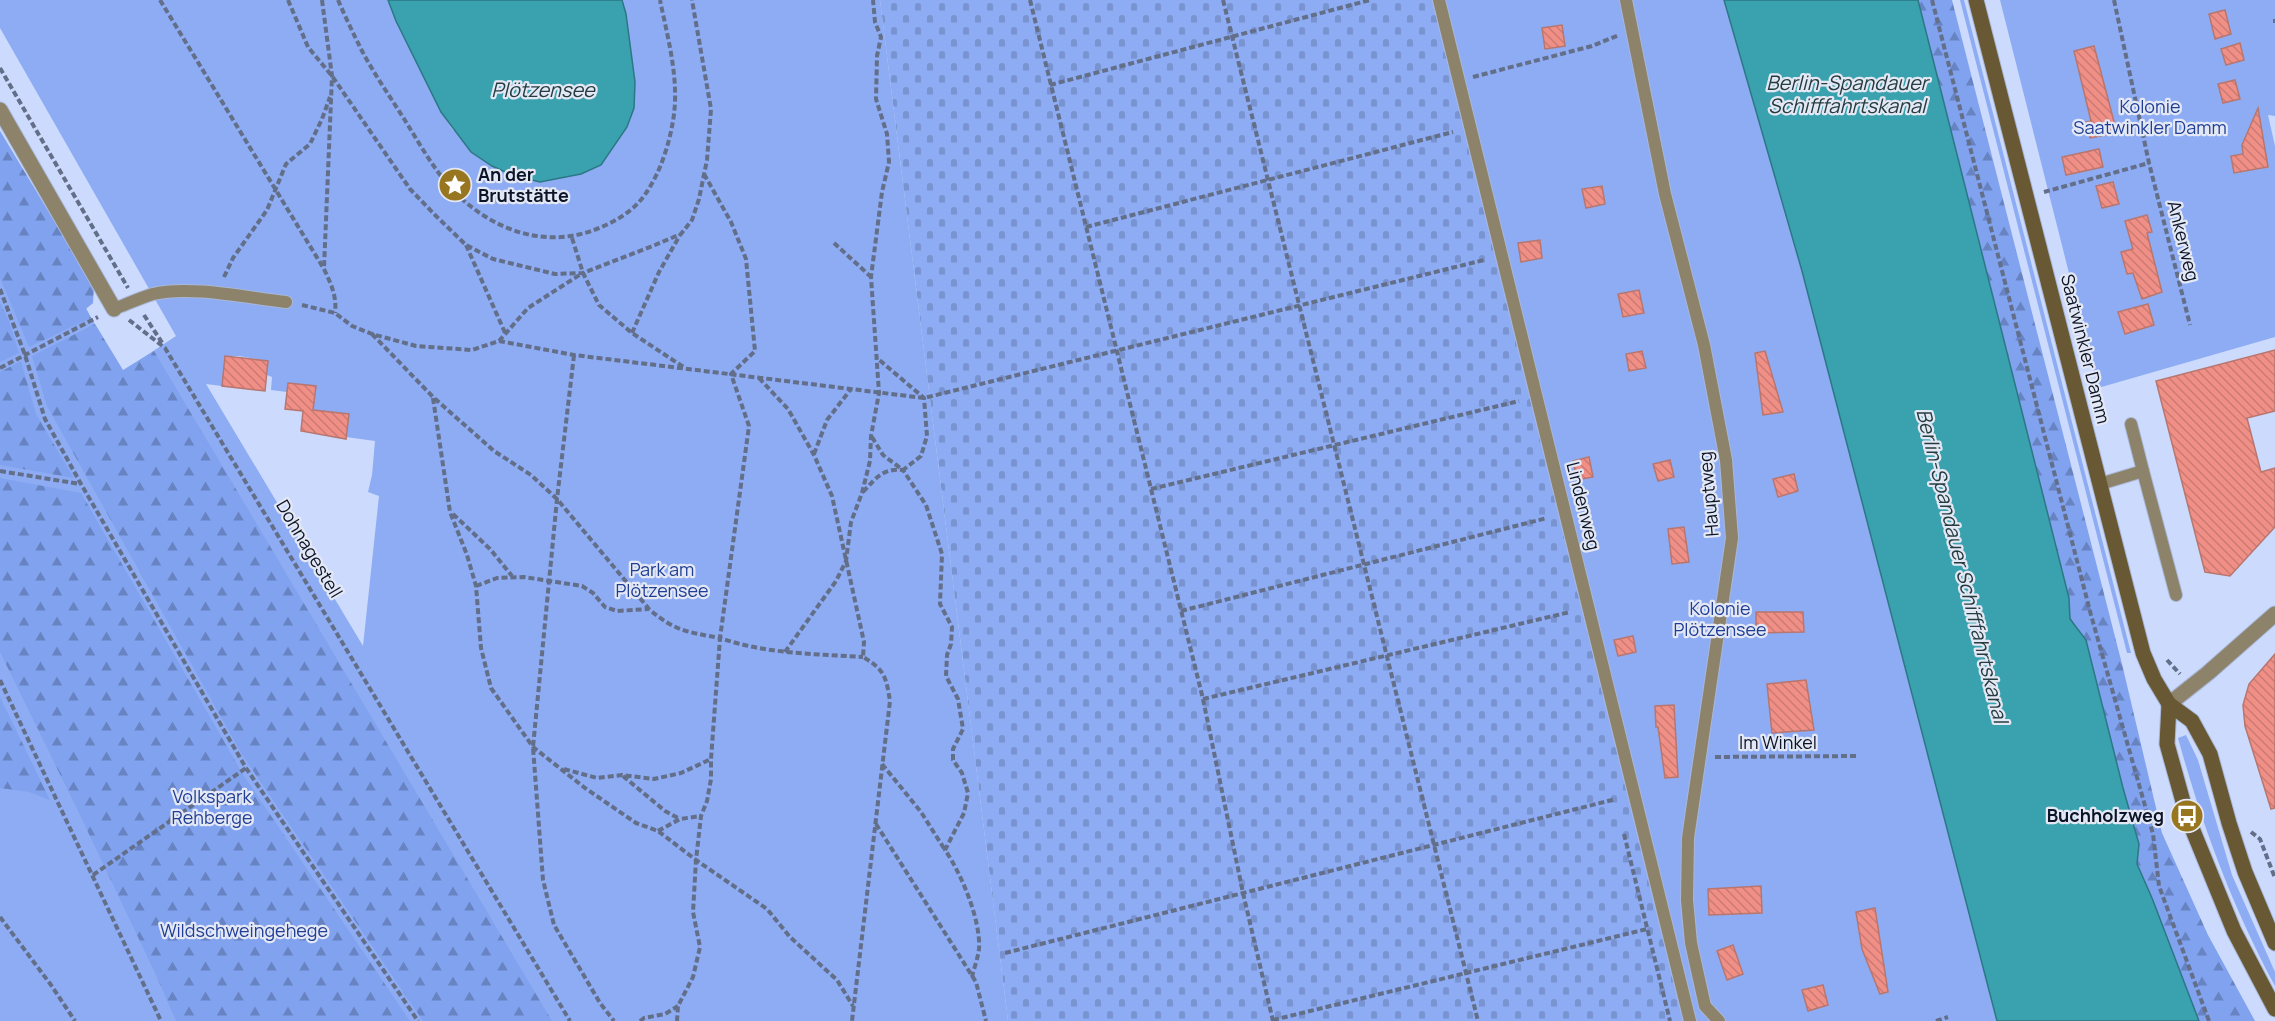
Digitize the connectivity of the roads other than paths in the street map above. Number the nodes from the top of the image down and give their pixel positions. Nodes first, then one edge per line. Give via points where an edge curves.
1 (1440, 0) edge
2 (1626, 0) edge
3 (1976, 0) edge
4 (0, 110) edge
5 (286, 302) road end
6 (114, 309) joint
7 (2131, 424) dead end
8 (2143, 471) junction
9 (2100, 484) junction
10 (2176, 595) dead end
11 (2275, 614) edge
12 (2169, 704) junction
13 (1691, 943) junction
14 (2275, 943) edge
15 (1672, 945) junction
16 (2275, 1009) edge
17 (1690, 1021) edge
18 (1719, 1021) edge

1 - 15 lane, Lindenweg
2 - 13 lane, Hauptweg via 1665,194 1704,345 1726,460 1732,538 1688,838
3 - 9 main road, Saatwinkler Damm
4 - 6 street
5 - 6 lane via 173,291
7 - 8 lane
8 - 9 lane
8 - 10 lane
9 - 12 main road, Saatwinkler Damm via 2143,653
11 - 12 street
12 - 14 main road, Saatwinkler Damm via 2192,721 2210,754 2245,872
12 - 16 main road via 2167,744 2187,816 2234,931
13 - 15 lane
13 - 18 lane, Hauptweg via 1706,1006
15 - 17 lane, Lindenweg

